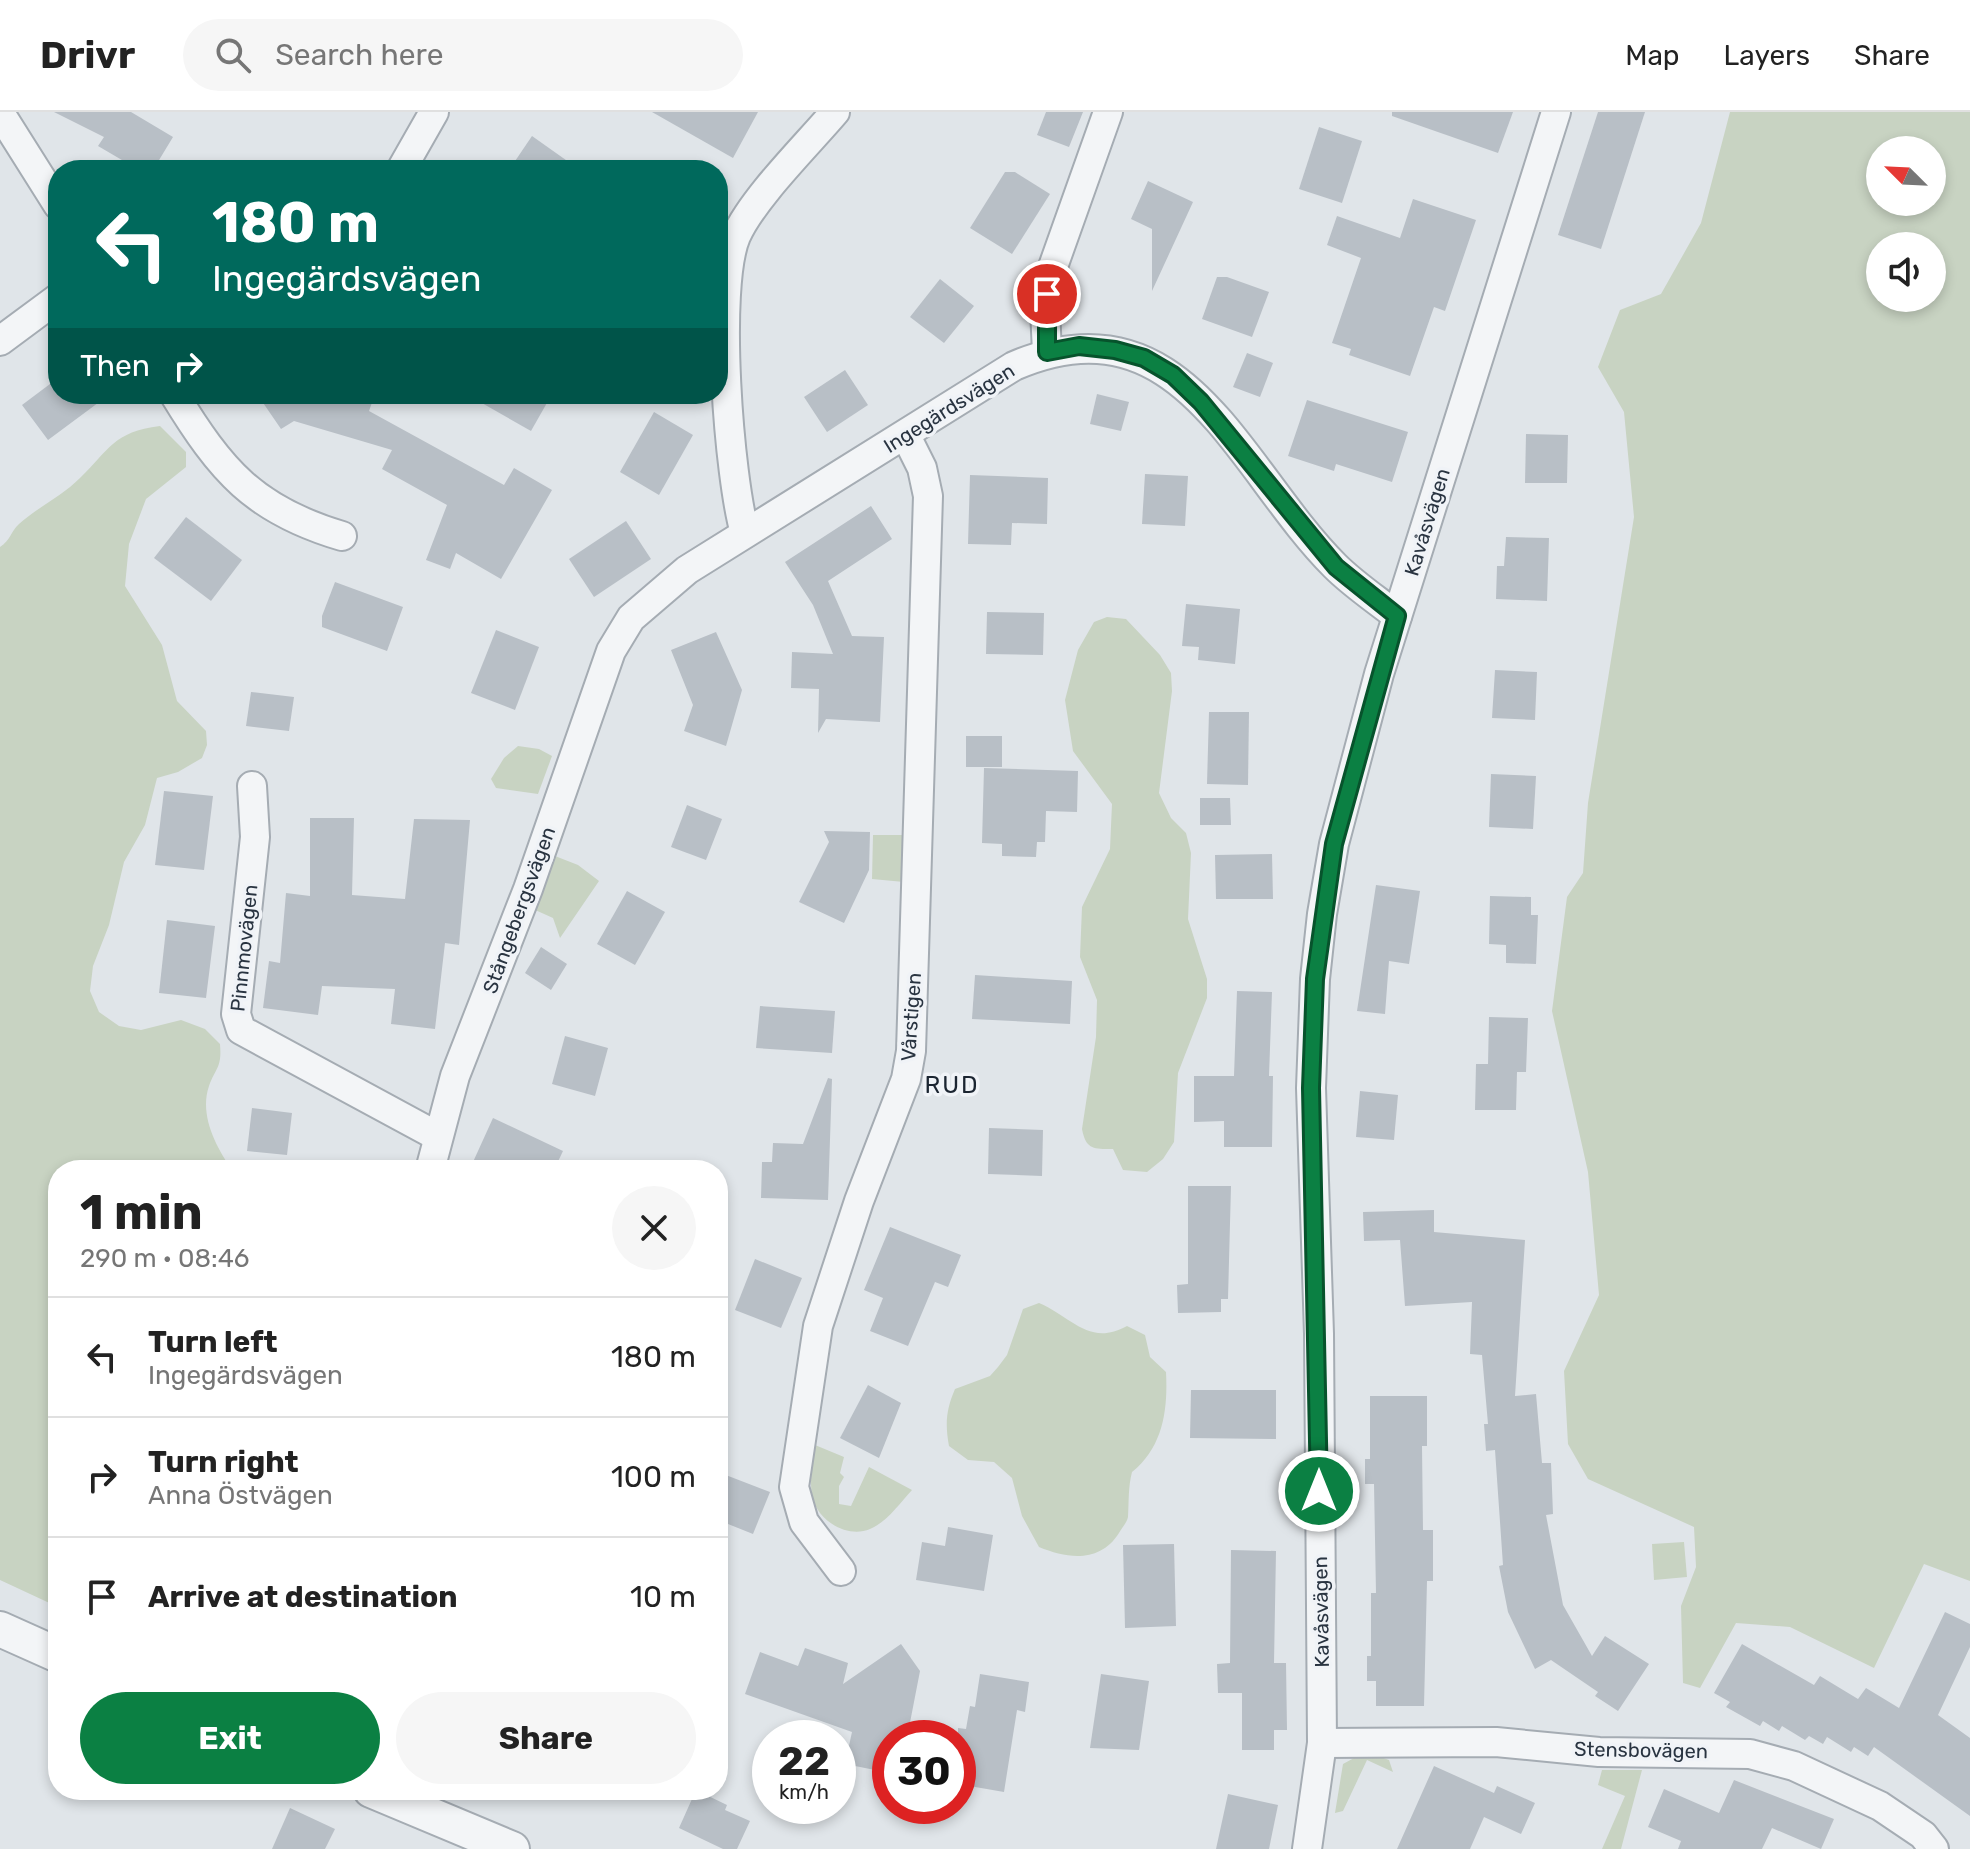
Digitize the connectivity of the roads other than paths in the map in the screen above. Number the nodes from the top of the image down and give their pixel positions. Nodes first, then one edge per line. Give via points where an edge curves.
1 (434, 112) edge
2 (835, 112) edge
3 (1108, 112) edge
4 (1556, 112) edge
5 (0, 113) edge
6 (407, 160) edge
7 (48, 189) edge
8 (728, 275) edge
9 (48, 305) edge
10 (0, 341) edge
11 (1047, 352) junction
12 (728, 380) edge
13 (188, 404) edge
14 (906, 436) junction
15 (745, 533) junction
16 (342, 536) dead end
17 (1397, 616) junction
18 (611, 651) joint
19 (252, 786) dead end
20 (437, 1136) junction
21 (432, 1160) edge
22 (841, 1571) dead end
23 (0, 1629) edge
24 (48, 1651) edge
25 (1322, 1743) junction
26 (396, 1800) edge
27 (512, 1849) edge
28 (1307, 1849) edge
29 (1934, 1849) edge

1 - 6 street
2 - 8 street via 736,235
3 - 11 street via 1049,278
4 - 17 street, Kavåsvägen
5 - 7 street
9 - 10 street
11 - 14 street, Ingegärdsvägen via 1014,366
11 - 17 street, Ingegärdsvägen via 1079,346 1115,350 1144,358 1173,375 1336,567
12 - 15 street via 735,500
13 - 16 street via 244,489 299,523
14 - 15 street, Ingegärdsvägen
14 - 22 street, Vårstigen via 922,468 928,496 911,1051 906,1079 818,1326 794,1487 804,1522
15 - 18 street, Ingegärdsvägen via 659,591 631,618
17 - 25 street, Kavåsvägen via 1334,844 1315,979 1311,1088
18 - 20 street, Stångebergsvägen
19 - 20 street, Pinnmovägen via 255,837 236,1014 241,1030
20 - 21 street, Stångebergsvägen
23 - 24 street
25 - 28 street, Kavåsvägen
25 - 29 street, Stensbovägen via 1496,1742 1599,1752 1750,1754 1794,1766 1880,1806 1923,1835
26 - 27 street

